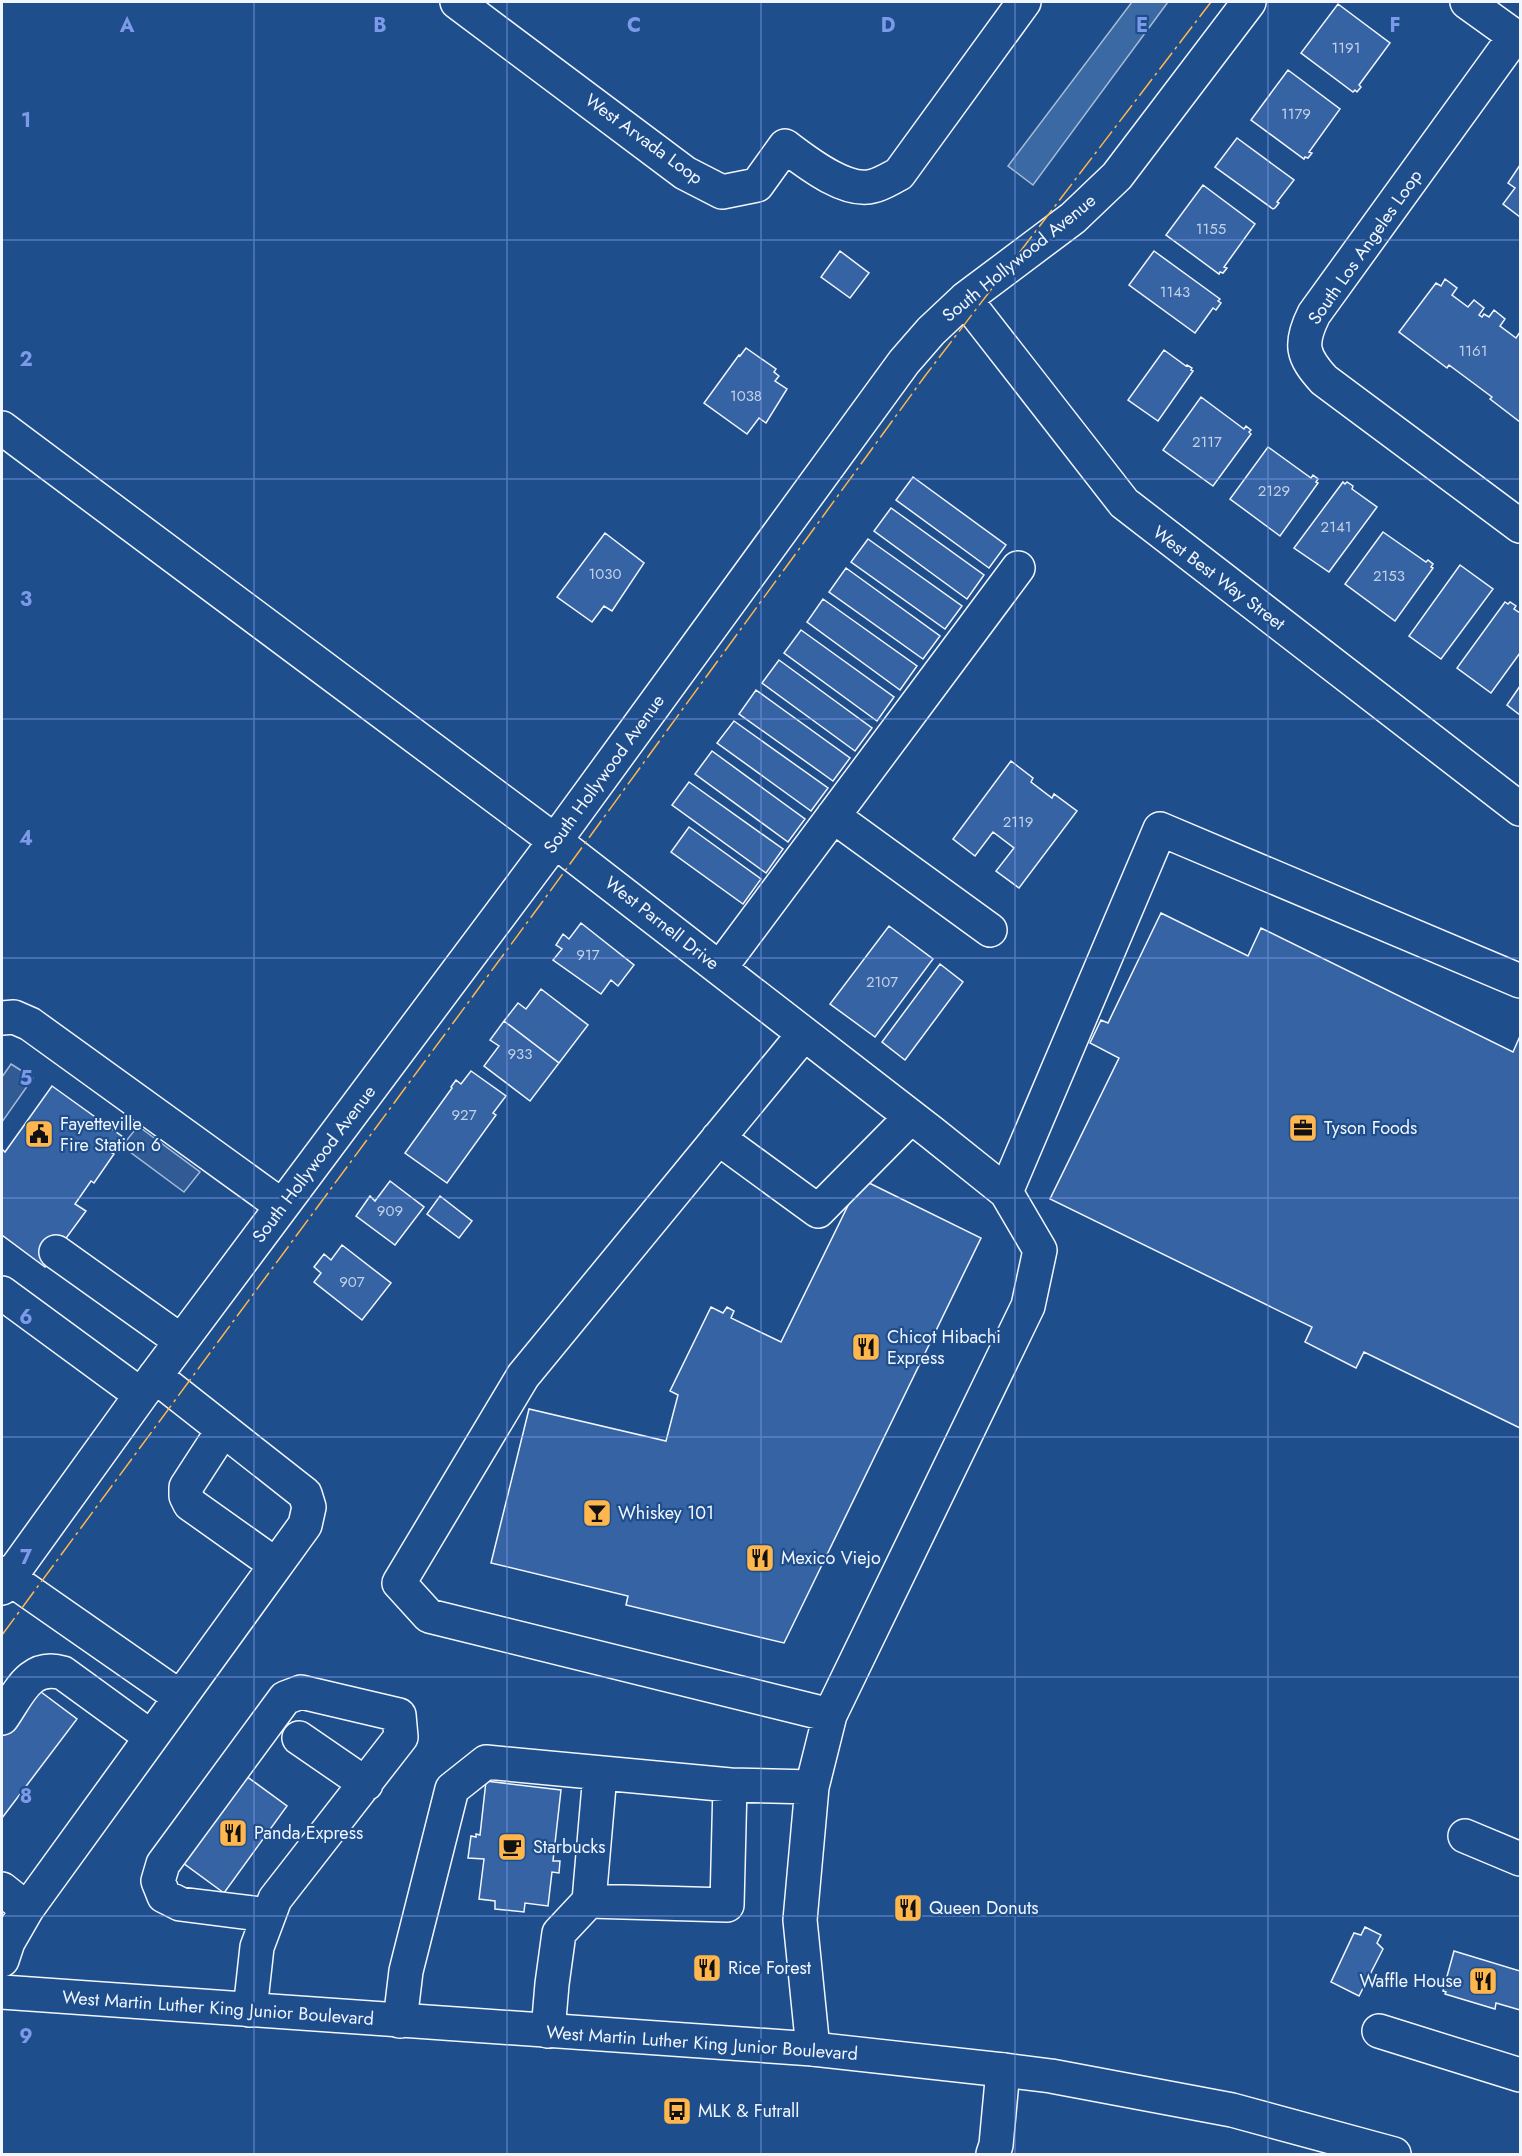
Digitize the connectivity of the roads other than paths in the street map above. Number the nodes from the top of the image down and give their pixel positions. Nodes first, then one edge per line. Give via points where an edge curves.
1 (457, 2) edge
2 (1024, 2) edge
3 (1249, 2) edge
4 (1467, 2) edge
5 (1518, 38) edge
6 (965, 299) junction
7 (2, 428) edge
8 (1521, 526) edge
9 (1018, 568) dead end
10 (1521, 809) edge
11 (833, 816) junction
12 (555, 841) junction
13 (990, 930) dead end
14 (720, 968) junction
15 (1521, 981) edge
16 (2, 1018) edge
17 (804, 1034) junction
18 (911, 1117) junction
19 (718, 1138) junction
20 (1006, 1192) junction
21 (282, 1206) junction
22 (56, 1252) dead end
23 (2, 1293) edge
24 (181, 1341) junction
25 (148, 1386) junction
26 (223, 1430) junction
27 (276, 1565) junction
28 (4, 1580) edge
29 (180, 1697) junction
30 (830, 1714) junction
31 (2, 1718) edge
32 (152, 1737) junction
33 (298, 1738) dead end
34 (600, 1774) junction
35 (366, 1784) junction
36 (730, 1785) junction
37 (812, 1787) junction
38 (1465, 1836) dead end
39 (1521, 1859) edge
40 (2, 1890) edge
41 (589, 1901) junction
42 (27, 1909) junction
43 (268, 1915) junction
44 (2, 1960) edge
45 (2, 1992) edge
46 (250, 2010) junction
47 (400, 2021) junction
48 (548, 2031) junction
49 (1378, 2031) dead end
50 (813, 2049) junction
51 (1003, 2070) junction
52 (1521, 2075) edge
53 (993, 2154) edge
54 (1394, 2154) edge

1 - 2 street, West Arvada Loop via 686,173 722,192 757,185 785,146 818,171 847,184 871,187 899,174
3 - 6 street, South Hollywood Avenue via 1117,176 1073,218
4 - 5 street
5 - 8 street, South Los Angeles Loop via 1314,314 1304,347 1310,364 1324,380
6 - 10 street, West Best Way Street via 1124,503
6 - 12 street, South Hollywood Avenue via 904,362
7 - 12 street, West Parnell Drive
9 - 11 street
11 - 13 street
11 - 14 street
12 - 14 street, West Parnell Drive
12 - 21 street, South Hollywood Avenue
14 - 17 street, West Parnell Drive
15 - 20 street via 1160,829
16 - 21 street via 14,1017 30,1024
17 - 18 street, West Parnell Drive
17 - 19 street
18 - 19 street via 818,1211
18 - 20 street, West Parnell Drive
19 - 30 street via 523,1376 399,1583 429,1616
20 - 30 street via 1040,1250 1028,1306
21 - 24 street, South Hollywood Avenue
22 - 24 street
23 - 25 street
24 - 25 street, South Hollywood Avenue
25 - 26 street
25 - 28 street, South Hollywood Avenue
26 - 27 street via 304,1494 309,1507 305,1525
26 - 27 street via 186,1487 186,1496 190,1504
27 - 29 street
28 - 29 street
29 - 32 street
30 - 37 street
31 - 32 street via 28,1680 39,1671 52,1670 63,1673
32 - 42 street
33 - 35 street
34 - 36 street
34 - 41 street
34 - 47 street via 486,1762 452,1790 406,1971
35 - 43 street via 275,1899
35 - 43 street via 401,1737 399,1715 301,1692 285,1698 163,1864 158,1881 164,1896 180,1904
36 - 37 street
36 - 41 street via 727,1905
37 - 50 street via 800,1920
38 - 39 street
40 - 42 street
41 - 48 street via 560,1933
42 - 44 street
43 - 46 street via 257,1947
45 - 46 street, West Martin Luther King Junior Boulevard
46 - 47 street, West Martin Luther King Junior Boulevard
47 - 48 street, West Martin Luther King Junior Boulevard
48 - 50 street, West Martin Luther King Junior Boulevard
49 - 52 street
50 - 51 street, West Martin Luther King Junior Boulevard
51 - 53 street
51 - 54 street, West Martin Luther King Junior Boulevard via 1232,2110

